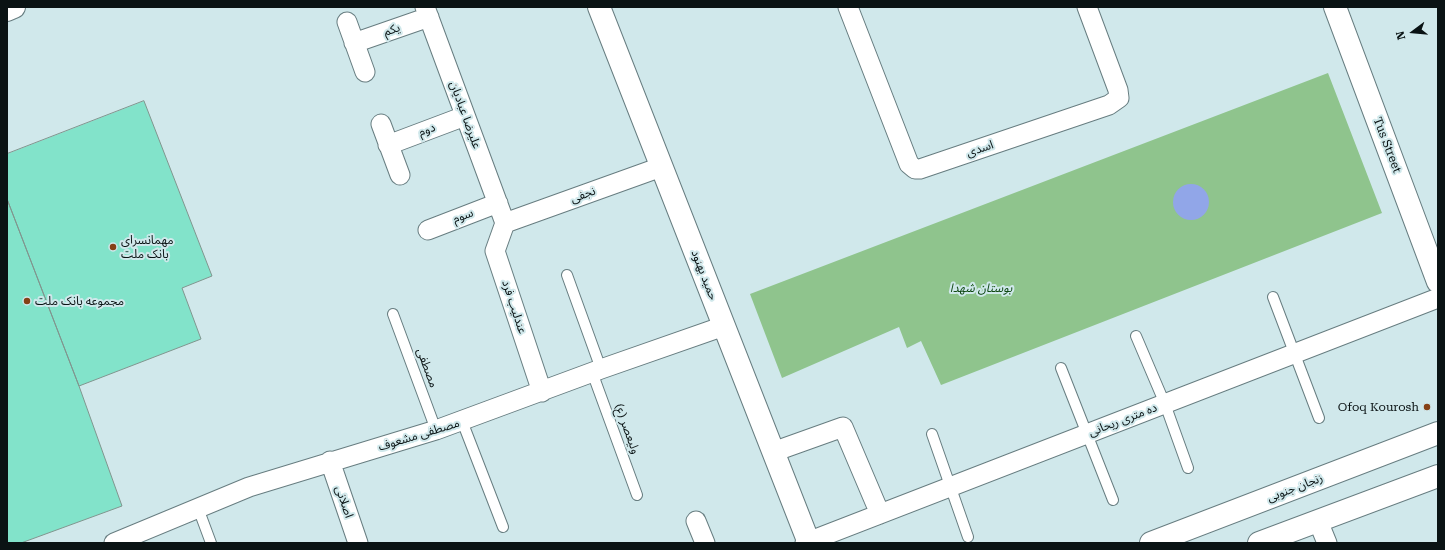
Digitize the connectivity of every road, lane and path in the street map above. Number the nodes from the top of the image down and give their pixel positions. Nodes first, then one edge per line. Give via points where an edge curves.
1 (14, 7) edge
2 (599, 7) edge
3 (848, 7) edge
4 (1087, 7) edge
5 (1335, 7) edge
6 (7, 10) edge
7 (427, 12) edge
8 (347, 22) dead end
9 (354, 43) junction
10 (365, 72) dead end
11 (466, 116) junction
12 (381, 124) dead end
13 (388, 145) junction
14 (661, 167) junction
15 (400, 174) dead end
16 (498, 203) junction
17 (505, 223) junction
18 (428, 230) dead end
19 (567, 275) dead end
20 (1438, 282) edge
21 (1273, 297) dead end
22 (1438, 298) edge
23 (393, 314) dead end
24 (724, 326) junction
25 (1136, 336) dead end
26 (1294, 354) junction
27 (1061, 368) dead end
28 (596, 371) junction
29 (542, 392) junction
30 (1165, 404) junction
31 (1319, 418) dead end
32 (462, 421) junction
33 (436, 430) junction
34 (1438, 433) edge
35 (932, 434) dead end
36 (1087, 434) junction
37 (773, 452) junction
38 (330, 461) junction
39 (1188, 468) dead end
40 (1437, 479) edge
41 (951, 487) junction
42 (637, 495) dead end
43 (1113, 500) dead end
44 (198, 508) junction
45 (880, 514) junction
46 (696, 521) dead end
47 (1318, 521) junction
48 (502, 528) dead end
49 (968, 537) dead end
50 (114, 543) edge
51 (211, 543) edge
52 (358, 543) edge
53 (705, 543) edge
54 (808, 543) edge
55 (1152, 543) edge
56 (1259, 543) edge
57 (1327, 543) edge

1 - 6 street
2 - 14 street, حمید بهنود
3 - 4 street, اسدی via 910,164 920,169 1109,105 1119,98
5 - 20 street, Tus Street
7 - 9 street, یکم
7 - 11 street, علیرضا عبادیان
8 - 9 street
9 - 10 street
11 - 13 street, دوم
11 - 16 street, علیرضا عبادیان
12 - 13 street
13 - 15 street
14 - 17 street, نجفی
14 - 24 street, حمید بهنود
16 - 17 street, علیرضا عبادیان
16 - 18 street, سوم
17 - 29 street, عندلیب فرد via 495,251
19 - 28 lane, ولیعصر (ع)
21 - 26 lane
22 - 26 street, ده متری ریحانی
23 - 33 lane, مصطفی
24 - 28 street, مصطفی مشعوف
24 - 37 street, حمید بهنود
25 - 30 lane
26 - 30 street, ده متری ریحانی
26 - 31 lane
27 - 36 lane
28 - 29 street, مصطفی مشعوف
28 - 42 lane, ولیعصر (ع)
29 - 32 street, مصطفی مشعوف
30 - 36 street, ده متری ریحانی
30 - 39 lane
32 - 33 street, مصطفی مشعوف
32 - 48 lane
33 - 38 street, مصطفی مشعوف
34 - 55 street, زنجان جنوبی
35 - 41 lane
36 - 41 street, ده متری ریحانی
36 - 43 lane
37 - 45 street via 843,427
37 - 54 street, حمید بهنود
38 - 44 street, مصطفی مشعوف via 249,487
38 - 52 street, اصلانی
40 - 47 street
41 - 45 street, ده متری ریحانی
41 - 49 lane
44 - 50 street, مصطفی مشعوف
44 - 51 lane
45 - 54 street, ده متری ریحانی
46 - 53 street
47 - 56 street
47 - 57 street

